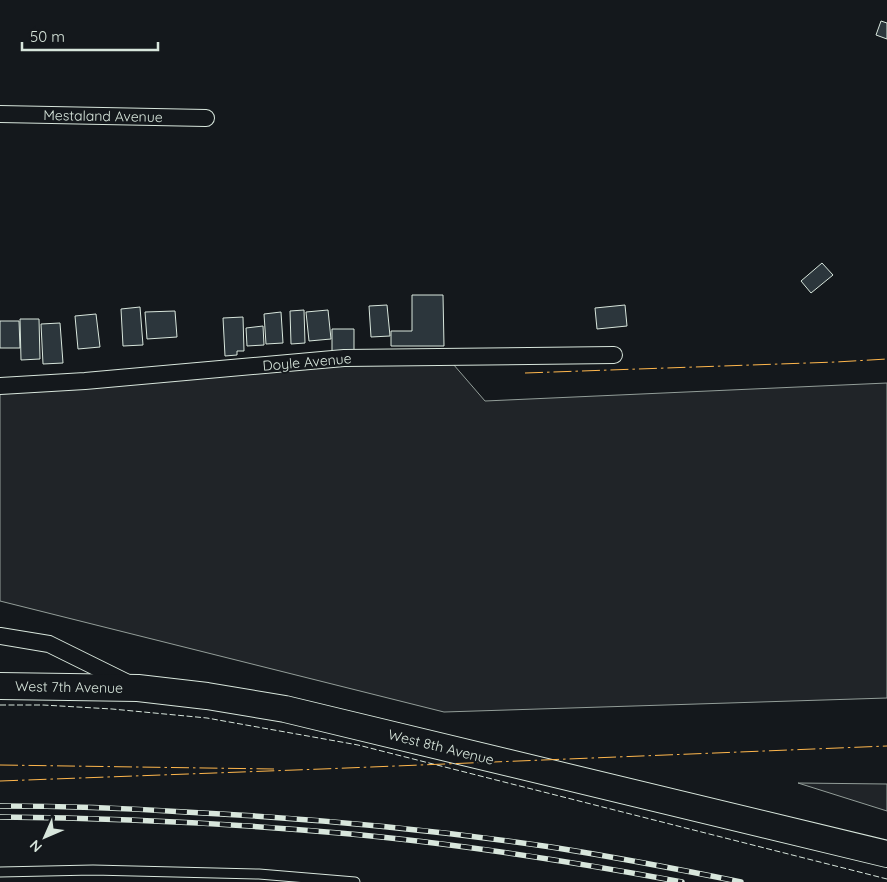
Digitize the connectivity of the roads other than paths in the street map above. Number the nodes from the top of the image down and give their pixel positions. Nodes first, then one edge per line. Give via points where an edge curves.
1 (0, 114) edge
2 (206, 118) dead end
3 (614, 355) dead end
4 (0, 386) edge
5 (0, 636) edge
6 (0, 686) edge
7 (138, 688) junction
8 (887, 854) edge
9 (0, 872) edge
10 (356, 882) edge

1 - 2 street, Mestaland Avenue
3 - 4 street, Doyle Avenue via 344,358 85,382
5 - 7 street, West 8th Avenue via 49,644
6 - 7 main road, West 7th Avenue
7 - 8 main road, West 8th Avenue via 285,709
9 - 10 lane via 93,870 259,874

